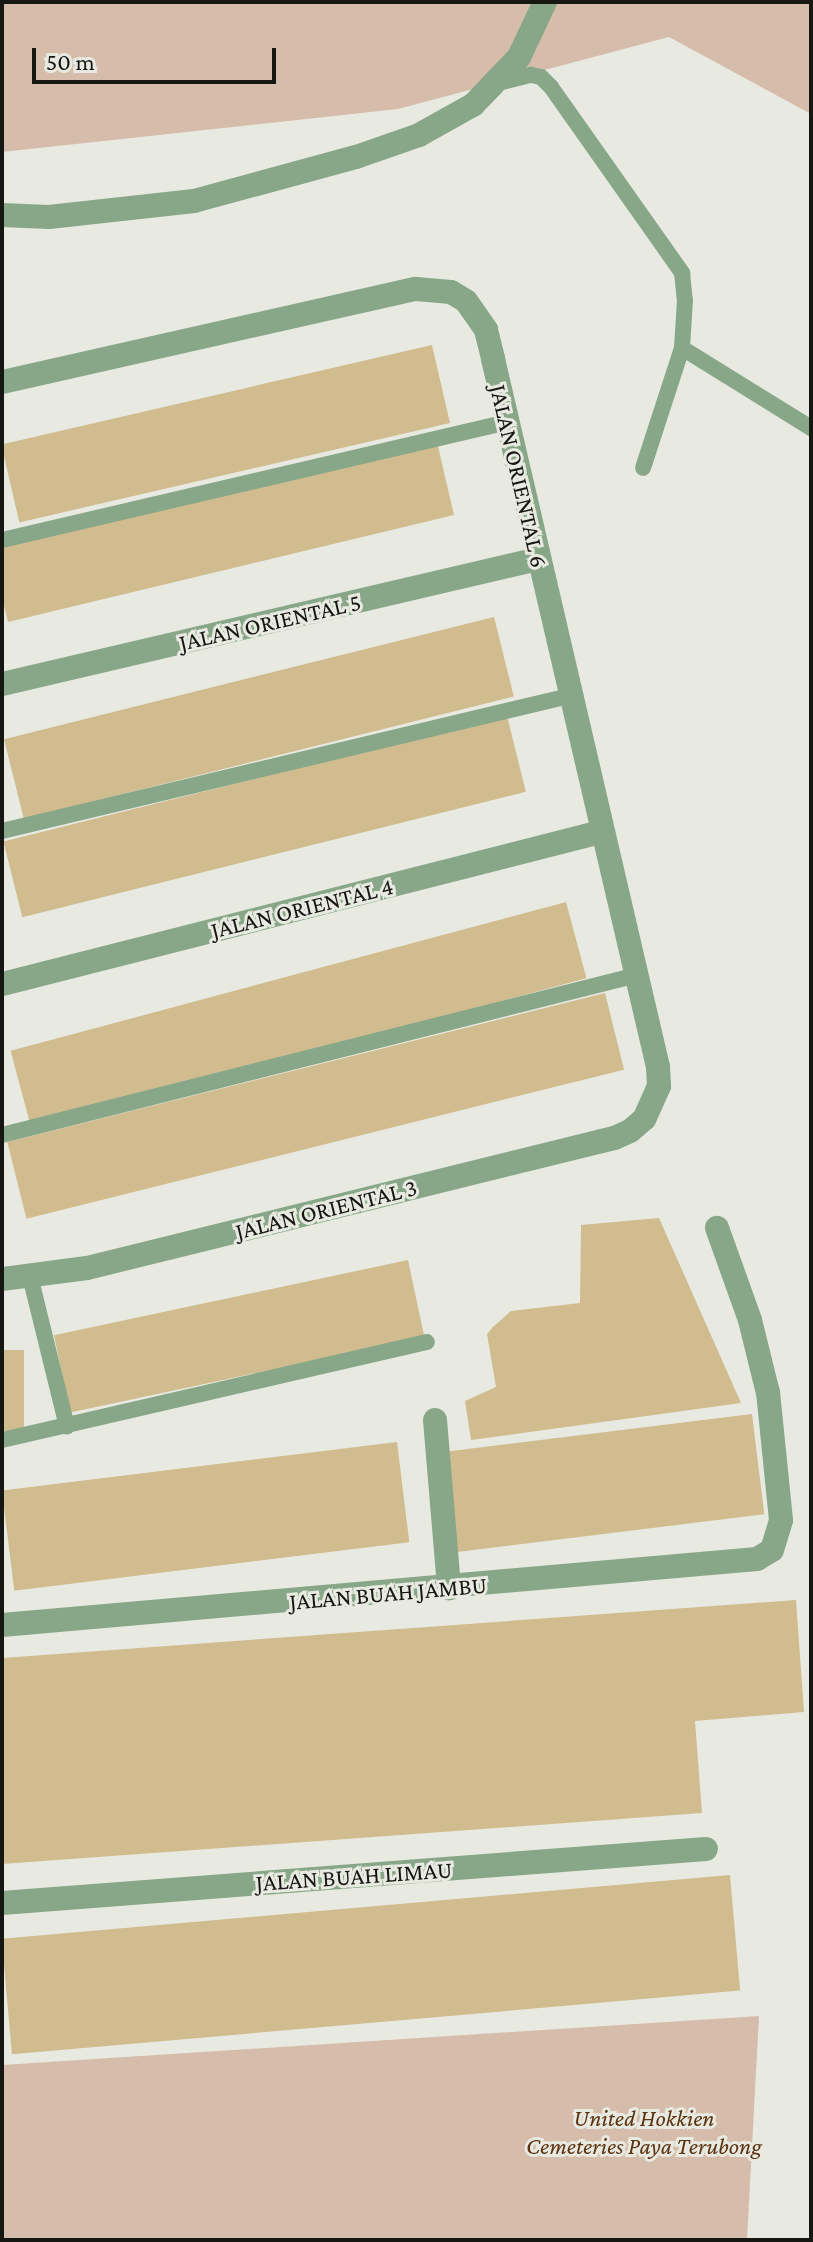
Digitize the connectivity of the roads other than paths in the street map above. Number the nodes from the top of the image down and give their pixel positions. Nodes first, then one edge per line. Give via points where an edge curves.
1 (545, 2) edge
2 (492, 85) junction
3 (2, 215) edge
4 (682, 348) junction
5 (2, 382) edge
6 (508, 422) junction
7 (811, 428) edge
8 (643, 468) dead end
9 (2, 540) edge
10 (538, 559) junction
11 (2, 684) edge
12 (569, 696) junction
13 (2, 831) edge
14 (601, 832) junction
15 (637, 975) junction
16 (2, 984) edge
17 (644, 1119) joint
18 (2, 1135) edge
19 (717, 1228) dead end
20 (30, 1276) junction
21 (2, 1279) edge
22 (427, 1342) dead end
23 (435, 1420) dead end
24 (67, 1427) junction
25 (2, 1440) edge
26 (449, 1588) junction
27 (2, 1625) edge
28 (706, 1849) dead end
29 (2, 1903) edge

1 - 2 street via 519,57
2 - 3 street via 473,105 419,135 194,201 49,217
2 - 4 lane via 518,76 541,77 674,256 685,286
4 - 7 lane
4 - 8 lane
5 - 6 street, JALAN ORIENTAL 6 via 434,288 466,301 478,314
6 - 9 lane
6 - 10 street, JALAN ORIENTAL 6
10 - 11 street, JALAN ORIENTAL 5
10 - 12 street, JALAN ORIENTAL 6
12 - 13 lane
12 - 14 street, JALAN ORIENTAL 6
14 - 15 street, JALAN ORIENTAL 6
14 - 16 street, JALAN ORIENTAL 4
15 - 17 street, JALAN ORIENTAL 6 via 659,1077
15 - 18 lane
17 - 20 street, JALAN ORIENTAL 3 via 614,1138 87,1268
19 - 26 street, JALAN BUAH JAMBU via 750,1320 768,1393 781,1520 772,1550 740,1563
20 - 21 street, JALAN ORIENTAL 3
20 - 24 lane
22 - 24 lane
23 - 26 street
24 - 25 lane
26 - 27 street, JALAN BUAH JAMBU
28 - 29 street, JALAN BUAH LIMAU

